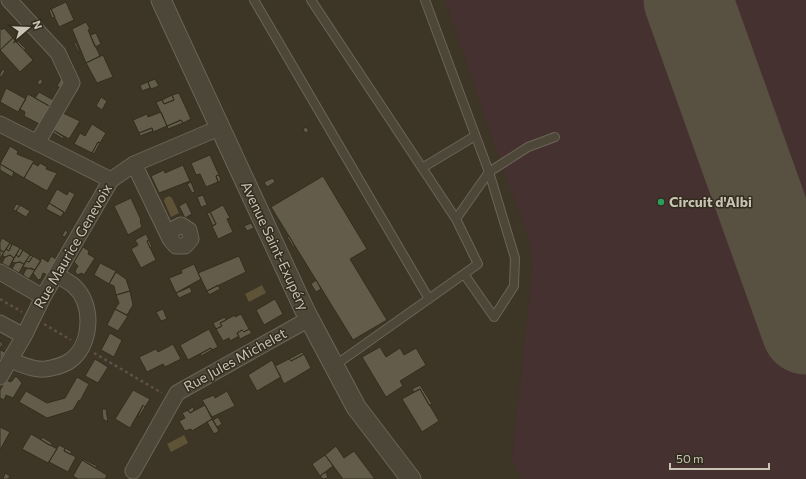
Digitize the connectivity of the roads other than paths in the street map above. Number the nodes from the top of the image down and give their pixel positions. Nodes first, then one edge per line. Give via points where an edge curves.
1 (8, 0) edge
2 (161, 0) edge
3 (254, 0) edge
4 (311, 0) edge
5 (425, 0) edge
6 (0, 124) edge
7 (219, 128) junction
8 (476, 136) junction
9 (556, 137) dead end
10 (37, 143) junction
11 (134, 164) junction
12 (422, 168) junction
13 (489, 172) junction
14 (110, 180) junction
15 (456, 219) junction
16 (170, 239) dead end
17 (0, 272) edge
18 (464, 274) junction
19 (56, 275) junction
20 (43, 297) junction
21 (428, 299) junction
22 (309, 319) junction
23 (0, 323) edge
24 (24, 336) junction
25 (10, 360) junction
26 (334, 366) junction
27 (0, 377) edge
28 (132, 471) dead end
29 (411, 479) edge

1 - 10 street via 58,54 72,83
2 - 7 street, Avenue Saint-Exupéry
3 - 21 lane
4 - 12 lane
5 - 8 lane
6 - 10 street
7 - 11 street, Rue Maurice Genevoix
7 - 22 street, Avenue Saint-Exupéry
8 - 12 lane
8 - 13 lane
9 - 13 lane via 528,148
10 - 14 street
11 - 14 street, Rue Maurice Genevoix
11 - 16 street
12 - 15 lane
13 - 15 lane
13 - 18 lane via 515,258 514,286 494,317
14 - 19 street, Rue Maurice Genevoix
15 - 18 lane via 478,264
17 - 20 street
18 - 21 lane
19 - 20 street, Rue Maurice Genevoix
19 - 25 street via 74,287 85,303 89,324 82,346 71,361 50,369 31,368
20 - 24 street, Rue Maurice Genevoix
21 - 26 lane
22 - 26 street, Avenue Saint-Exupéry
22 - 28 street, Rue Jules Michelet via 177,393
23 - 24 street
24 - 25 street, Rue Maurice Genevoix
25 - 27 street, Rue Maurice Genevoix
26 - 29 street, Avenue Saint-Exupéry via 356,407

